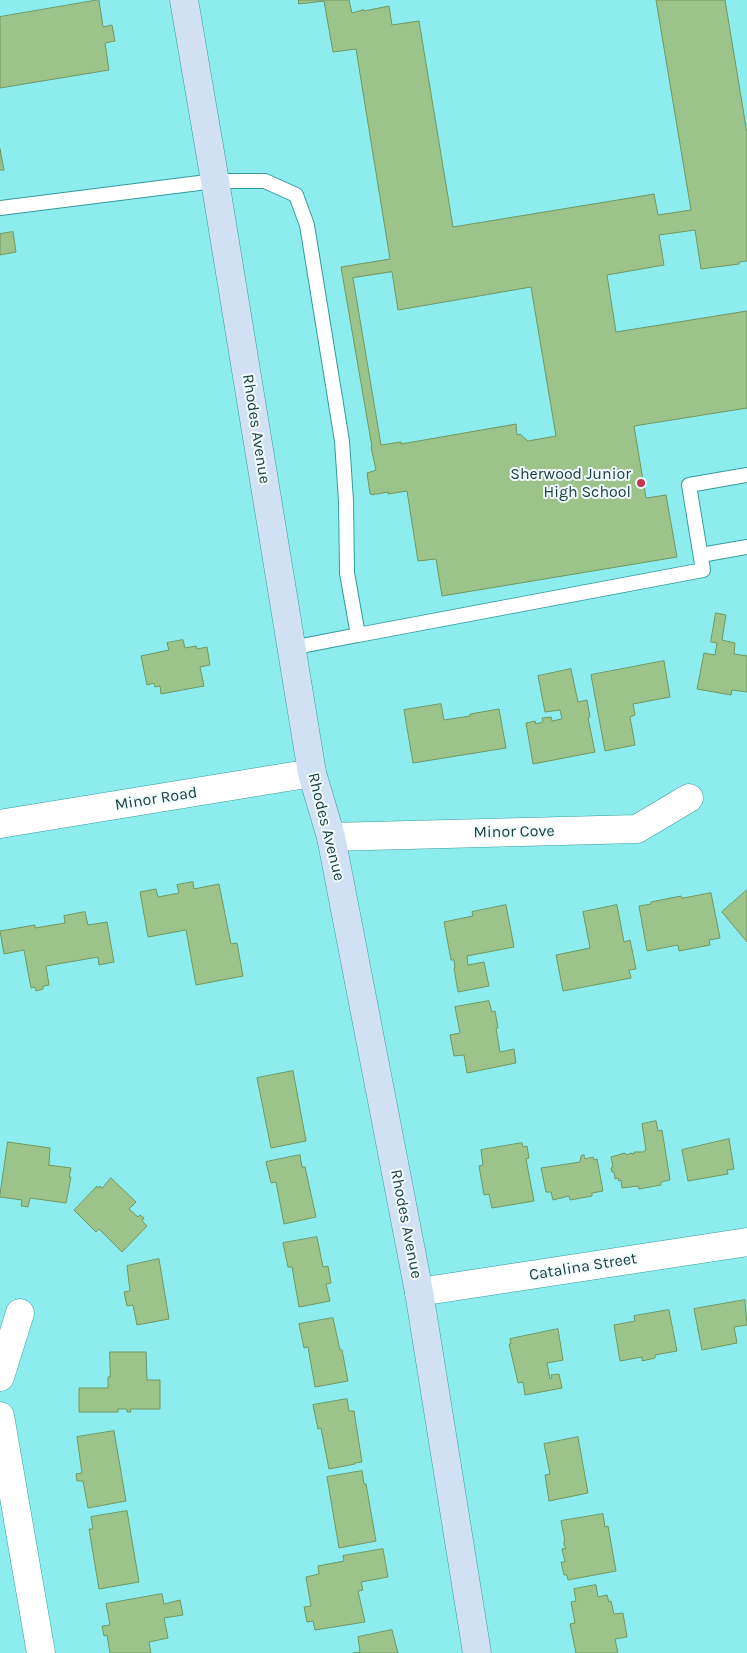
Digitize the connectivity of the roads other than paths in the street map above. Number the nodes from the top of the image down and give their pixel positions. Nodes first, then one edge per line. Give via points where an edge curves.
1 (184, 0) edge
2 (215, 181) junction
3 (0, 208) edge
4 (747, 475) edge
5 (747, 547) edge
6 (701, 555) junction
7 (358, 635) junction
8 (291, 648) junction
9 (312, 773) junction
10 (689, 798) dead end
11 (0, 824) edge
12 (331, 837) junction
13 (747, 1242) edge
14 (419, 1292) junction
15 (20, 1313) dead end
16 (0, 1377) edge
17 (0, 1416) edge
18 (41, 1653) edge
19 (477, 1653) edge

1 - 2 main road, Rhodes Avenue
2 - 3 lane
2 - 7 lane via 265,181 272,184 296,196 307,225 342,441 347,573
2 - 8 main road, Rhodes Avenue
4 - 6 lane via 689,485
5 - 6 lane
6 - 7 lane via 703,570
7 - 8 lane
8 - 9 main road, Rhodes Avenue
9 - 11 street, Minor Road
9 - 12 main road, Rhodes Avenue
10 - 12 street, Minor Cove via 637,829
12 - 14 main road, Rhodes Avenue
13 - 14 street, Catalina Street
14 - 19 main road, Rhodes Avenue
15 - 16 street
17 - 18 street

